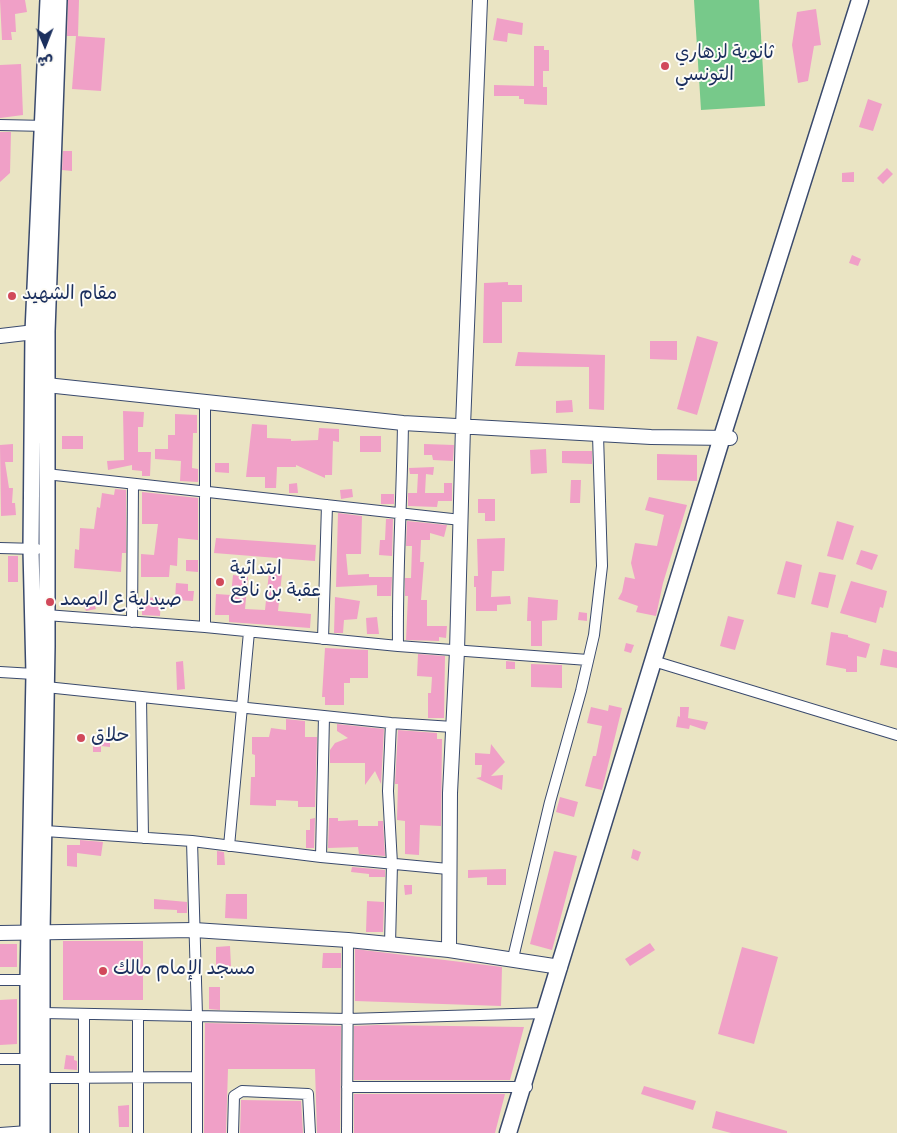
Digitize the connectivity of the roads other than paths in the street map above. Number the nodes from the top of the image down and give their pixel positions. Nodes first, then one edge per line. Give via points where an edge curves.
1 (48, 0) edge
2 (59, 0) edge
3 (480, 0) edge
4 (860, 0) edge
5 (867, 0) edge
6 (0, 125) edge
7 (48, 126) junction
8 (40, 331) junction
9 (0, 336) edge
10 (40, 384) junction
11 (205, 402) junction
12 (403, 423) junction
13 (463, 426) junction
14 (598, 435) junction
15 (726, 437) junction
16 (46, 474) junction
17 (133, 484) junction
18 (207, 492) junction
19 (327, 505) junction
20 (402, 513) junction
21 (461, 520) junction
22 (0, 548) edge
23 (38, 550) junction
24 (46, 615) junction
25 (132, 622) junction
26 (205, 627) junction
27 (249, 632) junction
28 (323, 639) junction
29 (398, 646) junction
30 (457, 651) junction
31 (588, 660) junction
32 (660, 663) junction
33 (0, 672) edge
34 (34, 674) junction
35 (46, 688) junction
36 (141, 697) junction
37 (242, 707) junction
38 (324, 716) junction
39 (391, 723) junction
40 (453, 727) junction
41 (897, 735) edge
42 (45, 830) junction
43 (142, 838) junction
44 (192, 841) junction
45 (229, 846) junction
46 (321, 858) junction
47 (392, 864) junction
48 (448, 869) junction
49 (194, 930) junction
50 (0, 933) edge
51 (35, 933) junction
52 (348, 940) junction
53 (390, 944) junction
54 (449, 950) junction
55 (512, 958) junction
56 (560, 967) junction
57 (0, 980) edge
58 (28, 980) junction
59 (546, 1012) junction
60 (43, 1013) junction
61 (84, 1015) junction
62 (138, 1016) junction
63 (197, 1016) junction
64 (348, 1019) junction
65 (0, 1059) edge
66 (28, 1059) junction
67 (139, 1077) junction
68 (197, 1077) junction
69 (42, 1078) junction
70 (84, 1078) junction
71 (347, 1087) junction
72 (527, 1087) junction
73 (33, 1132) edge
74 (0, 1133) edge
75 (84, 1133) edge
76 (138, 1133) edge
77 (197, 1133) edge
78 (233, 1133) edge
79 (310, 1133) edge
80 (347, 1133) edge
81 (508, 1133) edge
82 (516, 1133) edge

1 - 7 main road
2 - 7 main road
3 - 13 street
4 - 15 main road
5 - 15 main road
6 - 7 street
7 - 8 main road
8 - 9 street
8 - 10 main road
10 - 11 street
10 - 16 main road
10 - 23 main road
11 - 12 street
11 - 18 street
12 - 13 street
12 - 20 street
13 - 14 street
13 - 21 street
14 - 15 street
14 - 31 street via 602,566
15 - 32 main road
15 - 56 main road
16 - 17 street
16 - 23 main road
17 - 18 street
17 - 25 street
18 - 19 street
18 - 26 street
19 - 20 street
19 - 28 street
20 - 21 street
20 - 29 street via 397,584
21 - 30 street
22 - 23 street
23 - 24 main road
23 - 34 main road
24 - 25 street
24 - 35 main road
25 - 26 street
26 - 27 street
27 - 28 street
27 - 37 street
28 - 29 street
29 - 30 street
30 - 31 street
30 - 40 street
31 - 55 street
32 - 41 street
32 - 56 main road via 572,950
33 - 34 street
34 - 51 main road
35 - 36 street
35 - 42 main road
36 - 37 street
36 - 43 street
37 - 38 street
37 - 45 street
38 - 39 street
38 - 46 street
39 - 40 street
39 - 47 street via 388,791
40 - 48 street
42 - 43 street
42 - 51 main road
43 - 44 street
44 - 45 street
44 - 49 street
45 - 46 street
46 - 47 street
47 - 48 street
47 - 53 street
48 - 54 street
49 - 51 street
49 - 52 street
49 - 63 street
50 - 51 street
51 - 58 main road
51 - 60 main road
52 - 53 street
52 - 64 street
53 - 54 street
54 - 55 street
55 - 56 street
56 - 59 main road
57 - 58 street
58 - 66 main road
59 - 64 street
59 - 72 main road
60 - 61 street
60 - 69 main road
61 - 62 street
61 - 70 street
62 - 63 street
62 - 67 street
63 - 64 street
63 - 68 street
64 - 71 street
65 - 66 street
66 - 73 main road
67 - 68 street
67 - 70 street
67 - 76 street
68 - 77 street
69 - 70 street
69 - 73 main road
70 - 75 street
71 - 72 street
71 - 80 street
72 - 81 main road
72 - 82 main road
73 - 74 street
78 - 79 street via 234,1096 242,1091 308,1094

